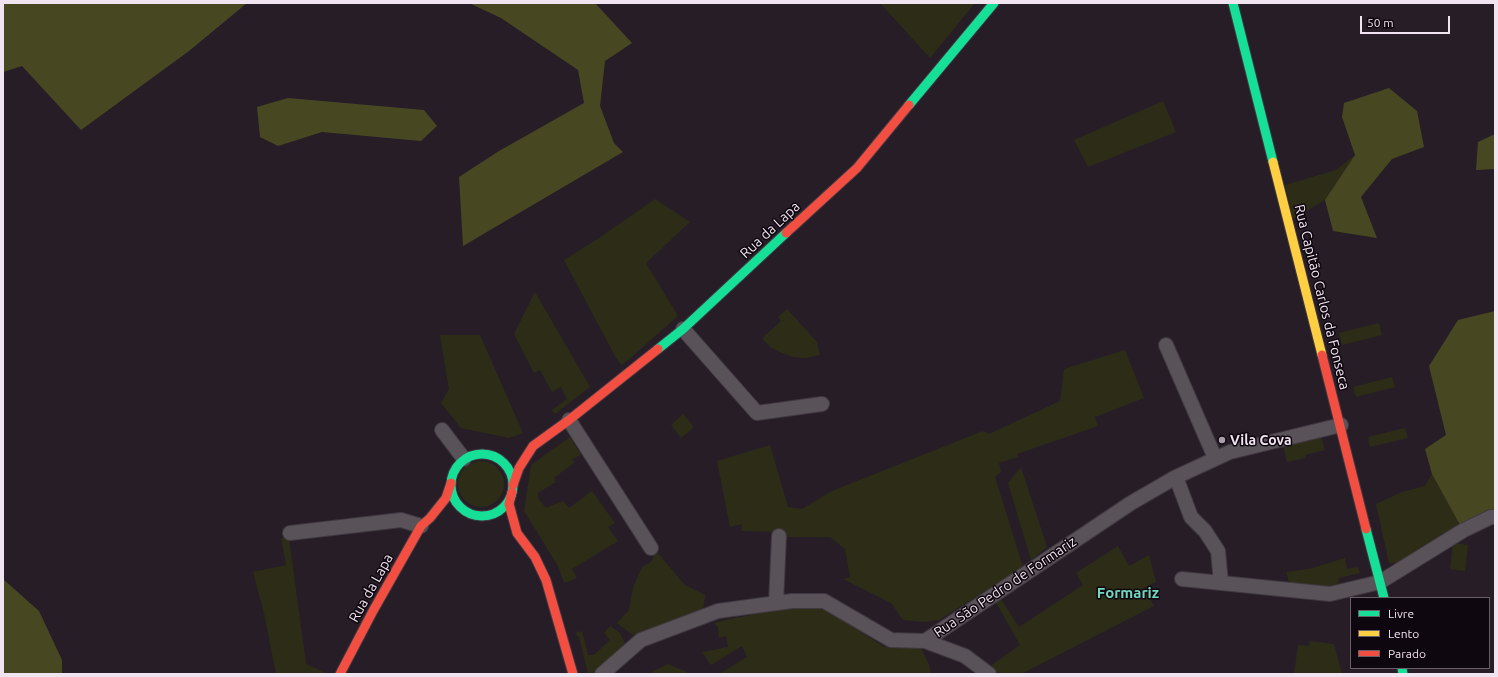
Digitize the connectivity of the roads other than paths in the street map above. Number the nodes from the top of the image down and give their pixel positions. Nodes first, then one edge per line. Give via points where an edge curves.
1 (994, 3) edge
2 (1233, 3) edge
3 (683, 329) junction
4 (1166, 345) dead end
5 (822, 404) dead end
6 (569, 420) junction
7 (1340, 425) junction
8 (442, 430) dead end
9 (533, 446) junction
10 (522, 449) dead end
11 (508, 454) dead end
12 (491, 455) junction
13 (1215, 458) junction
14 (464, 459) junction
15 (1176, 477) junction
16 (451, 483) junction
17 (512, 489) junction
18 (456, 513) dead end
19 (470, 513) junction
20 (445, 514) dead end
21 (479, 516) junction
22 (1495, 517) edge
23 (426, 522) junction
24 (290, 533) dead end
25 (517, 533) junction
26 (779, 536) dead end
27 (651, 548) dead end
28 (1182, 579) dead end
29 (1380, 582) junction
30 (1221, 583) junction
31 (1384, 597) edge
32 (776, 603) junction
33 (948, 625) junction
34 (925, 641) junction
35 (948, 649) junction
36 (340, 674) edge
37 (573, 674) edge
38 (602, 674) edge
39 (989, 674) edge

1 - 3 main road, Rua da Lapa via 857,168
2 - 7 main road, Rua Capitão Carlos da Fonseca
3 - 5 street via 757,414
3 - 6 main road, Rua da Lapa
4 - 13 street
6 - 9 main road, Rua da Lapa
6 - 27 street
7 - 13 street, Rua São Pedro de Formariz
7 - 29 main road, Rua Capitão Carlos da Fonseca
8 - 14 street
9 - 10 main road, Rua da Lapa
9 - 17 main road, Rua da Lapa via 519,468
11 - 12 main road
12 - 14 main road via 472,455
12 - 17 main road via 506,465 512,478
13 - 15 street, Rua São Pedro de Formariz
14 - 16 main road via 457,466
15 - 30 street via 1191,517 1205,531 1218,551
15 - 33 street, Rua São Pedro de Formariz via 1131,503
16 - 19 main road via 451,492 455,500 461,508
16 - 23 main road, Rua da Lapa via 446,498
17 - 21 main road via 506,504 496,512
17 - 25 main road via 510,515
18 - 19 main road
19 - 21 main road
20 - 23 main road
21 - 25 main road via 500,521
22 - 29 street via 1464,530
23 - 24 street via 401,520
23 - 36 main road, Rua da Lapa via 373,611
25 - 37 main road via 546,580
26 - 32 street
28 - 30 street
29 - 30 street via 1330,594
29 - 31 main road, Rua Capitão Carlos da Fonseca
32 - 34 street, Rua São Pedro de Formariz via 824,601 891,640
32 - 38 street, Rua São Pedro de Formariz via 718,611 641,640
33 - 34 street, Rua São Pedro de Formariz
33 - 35 street via 945,643
34 - 35 street
35 - 39 street via 965,656

